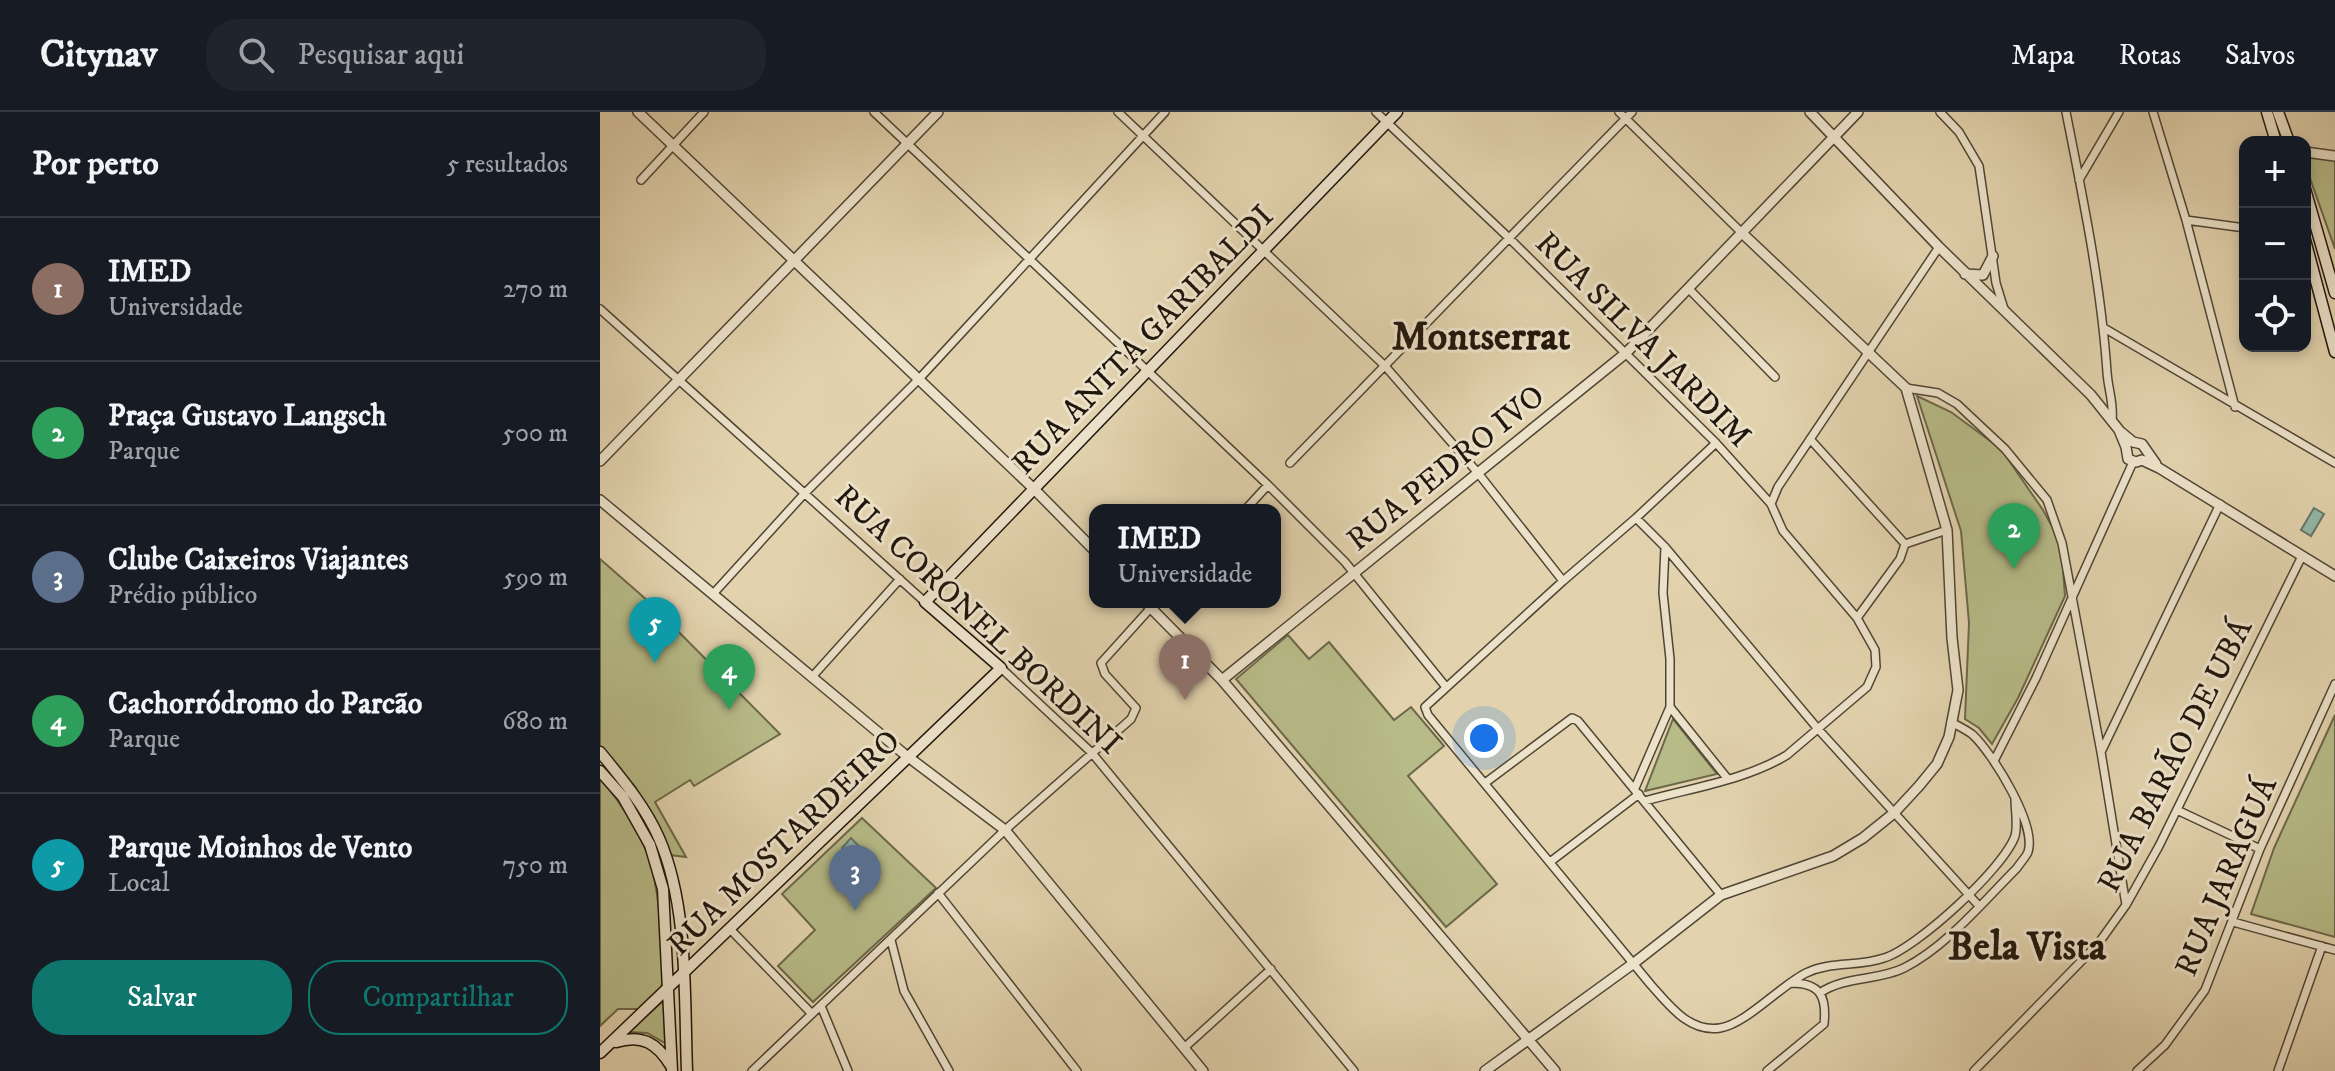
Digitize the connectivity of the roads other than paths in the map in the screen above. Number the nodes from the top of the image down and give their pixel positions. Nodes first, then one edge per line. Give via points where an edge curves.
1 (638, 112) edge
2 (704, 112) edge
3 (874, 112) edge
4 (938, 112) edge
5 (1118, 112) edge
6 (1165, 112) edge
7 (1376, 112) edge
8 (1397, 112) edge
9 (1619, 112) edge
10 (1810, 112) edge
11 (1858, 112) edge
12 (1940, 112) edge
13 (2066, 112) edge
14 (2119, 112) edge
15 (2153, 112) edge
16 (2267, 112) edge
17 (2278, 112) edge
18 (1629, 115) edge
19 (1387, 123) junction
20 (1143, 136) junction
21 (1833, 136) junction
22 (2275, 136) edge
23 (2287, 136) edge
24 (908, 144) junction
25 (673, 145) junction
26 (2311, 153) edge
27 (2335, 156) edge
28 (641, 180) dead end
29 (2079, 180) junction
30 (2310, 208) edge
31 (2186, 220) junction
32 (2239, 227) edge
33 (1742, 233) junction
34 (1509, 238) junction
35 (1939, 247) junction
36 (1264, 251) junction
37 (1993, 256) junction
38 (1028, 258) junction
39 (795, 261) junction
40 (2311, 262) edge
41 (1965, 274) junction
42 (1689, 289) junction
43 (2335, 293) edge
44 (600, 309) edge
45 (2004, 311) junction
46 (2104, 328) junction
47 (1868, 351) junction
48 (2335, 352) edge
49 (1626, 353) junction
50 (1385, 366) junction
51 (1148, 371) junction
52 (1775, 377) dead end
53 (919, 379) junction
54 (678, 381) junction
55 (1906, 388) junction
56 (2108, 391) junction
57 (2235, 407) junction
58 (2102, 408) junction
59 (2112, 420) junction
60 (1810, 439) junction
61 (1716, 443) junction
62 (2134, 453) junction
63 (600, 461) edge
64 (1290, 463) dead end
65 (2335, 463) edge
66 (1478, 473) junction
67 (1268, 485) junction
68 (1034, 489) junction
69 (804, 494) junction
70 (600, 500) edge
71 (1251, 504) edge
72 (1771, 504) junction
73 (2220, 504) junction
74 (1636, 518) junction
75 (1947, 530) junction
76 (1905, 544) junction
77 (1089, 545) edge
78 (1665, 547) junction
79 (2302, 556) junction
80 (1354, 574) junction
81 (2335, 576) edge
82 (900, 579) junction
83 (1563, 581) junction
84 (713, 594) junction
85 (2073, 599) junction
86 (925, 602) junction
87 (1147, 608) edge
88 (1154, 608) edge
89 (1857, 618) junction
90 (1001, 668) junction
91 (812, 677) junction
92 (1222, 680) junction
93 (2335, 684) edge
94 (1446, 687) junction
95 (1670, 707) junction
96 (1951, 722) junction
97 (1818, 729) junction
98 (600, 752) edge
99 (2101, 752) junction
100 (1092, 753) junction
101 (908, 758) junction
102 (1994, 761) junction
103 (600, 771) edge
104 (1727, 778) junction
105 (1485, 783) junction
106 (1637, 791) junction
107 (2015, 799) junction
108 (1645, 801) junction
109 (2177, 810) junction
110 (1894, 813) junction
111 (1005, 830) junction
112 (2260, 849) junction
113 (1550, 862) junction
114 (938, 893) junction
115 (1968, 894) junction
116 (1721, 895) junction
117 (2126, 905) junction
118 (1979, 906) junction
119 (2233, 922) junction
120 (730, 929) junction
121 (891, 940) junction
122 (2322, 946) junction
123 (2335, 950) edge
124 (1634, 963) junction
125 (1271, 969) junction
126 (684, 974) junction
127 (1789, 983) junction
128 (670, 987) junction
129 (1820, 993) junction
130 (821, 1006) junction
131 (812, 1014) junction
132 (1529, 1039) junction
133 (610, 1044) junction
134 (1184, 1048) junction
135 (600, 1053) edge
136 (672, 1069) edge
137 (755, 1070) edge
138 (687, 1071) edge
139 (848, 1071) edge
140 (949, 1071) edge
141 (1077, 1071) edge
142 (1203, 1071) edge
143 (1354, 1071) edge
144 (1485, 1071) edge
145 (1555, 1071) edge
146 (1767, 1071) edge
147 (1974, 1071) edge
148 (2137, 1071) edge
149 (2278, 1071) edge

1 - 25 street
2 - 25 street
3 - 24 street
4 - 24 street
5 - 20 street
6 - 20 street
7 - 19 street, RUA SILVA JARDIM
8 - 19 main road, RUA ANITA GARIBALDI
9 - 18 street
10 - 21 street
11 - 21 street, RUA PEDRO IVO
12 - 37 street via 1979,166
13 - 29 street
14 - 29 street
15 - 31 street
16 - 22 main road
17 - 23 main road
18 - 33 street
18 - 34 street
19 - 34 street, RUA SILVA JARDIM
19 - 36 main road, RUA ANITA GARIBALDI
20 - 36 street
20 - 38 street
21 - 33 street, RUA PEDRO IVO
21 - 35 street
24 - 38 street
24 - 39 street
25 - 28 street
25 - 39 street
26 - 27 street
29 - 46 street
30 - 43 main road
31 - 32 street
31 - 57 street
33 - 42 street, RUA PEDRO IVO
33 - 47 street
34 - 49 street, RUA SILVA JARDIM
34 - 50 street
35 - 41 street
35 - 47 street
36 - 50 street
36 - 51 main road, RUA ANITA GARIBALDI
37 - 41 street via 1983,275
37 - 45 street
38 - 51 street
38 - 53 street
39 - 53 street
39 - 54 street
40 - 48 main road
41 - 45 street
42 - 49 street, RUA PEDRO IVO
42 - 52 street
44 - 54 street, RUA CORONEL BORDINI
45 - 58 street
46 - 56 street
46 - 57 street
47 - 55 street
47 - 60 street
49 - 61 street, RUA SILVA JARDIM
49 - 66 street, RUA PEDRO IVO
50 - 64 street
50 - 66 street
51 - 67 street
51 - 68 main road, RUA ANITA GARIBALDI
53 - 68 street
53 - 69 street
54 - 63 street
54 - 69 street, RUA CORONEL BORDINI
55 - 75 street
55 - 85 street via 1938,393 1957,404 2005,449 2047,500
56 - 58 street
56 - 59 street
57 - 65 street
58 - 59 street
59 - 62 street
60 - 72 street
60 - 76 street
61 - 72 street, RUA SILVA JARDIM
61 - 74 street
62 - 73 street
62 - 85 street
66 - 80 street, RUA PEDRO IVO
66 - 83 street
67 - 71 street
67 - 80 street
68 - 77 street
68 - 86 main road, RUA ANITA GARIBALDI
69 - 82 street, RUA CORONEL BORDINI
69 - 84 street
70 - 84 street
72 - 89 street, RUA SILVA JARDIM via 1783,531
73 - 79 street
73 - 99 street
74 - 78 street
74 - 83 street
75 - 76 street
75 - 96 street via 1958,690
76 - 89 street
78 - 95 street
78 - 97 street
79 - 81 street
79 - 109 street, RUA BARÃO DE UBÁ
80 - 92 street, RUA PEDRO IVO
80 - 94 street
82 - 86 street, RUA CORONEL BORDINI
82 - 91 street
83 - 94 street
84 - 91 street
85 - 99 street
85 - 102 street
86 - 90 main road, RUA CORONEL BORDINI
87 - 100 street via 1101,663 1136,708 1131,719
88 - 92 street
89 - 97 street, RUA SILVA JARDIM via 1875,650 1876,667 1867,687
90 - 100 street, RUA CORONEL BORDINI
90 - 101 main road, RUA MOSTARDEIRO
91 - 101 street
92 - 132 street
93 - 112 street, RUA JARAGUÁ
94 - 105 street via 1425,707 1428,715
95 - 104 street
95 - 106 street
96 - 102 street via 1972,734
96 - 110 street via 1937,764
97 - 104 street, RUA SILVA JARDIM via 1776,762
97 - 110 street
98 - 126 main road via 632,790 658,836 675,884
99 - 117 street
100 - 111 street
100 - 125 street, RUA CORONEL BORDINI
101 - 111 street
101 - 120 main road, RUA MOSTARDEIRO
102 - 107 street
103 - 128 main road via 623,797 657,865
104 - 108 street, RUA SILVA JARDIM
105 - 106 street via 1572,718
105 - 113 street
106 - 108 street
106 - 113 street
107 - 115 street via 2016,834
107 - 118 street via 2029,834 2028,852
108 - 116 street
109 - 112 street
109 - 117 street, RUA BARÃO DE UBÁ
110 - 115 street
110 - 116 street via 1833,856
111 - 114 street
111 - 134 street
112 - 119 street, RUA JARAGUÁ
113 - 124 street
114 - 121 street
114 - 141 street
115 - 118 street
115 - 127 street via 1893,955 1831,965
116 - 124 street
117 - 147 street, RUA BARÃO DE UBÁ via 2098,944
118 - 129 street via 1904,968
119 - 122 street
119 - 148 street, RUA JARAGUÁ via 2198,1002
120 - 126 main road, RUA MOSTARDEIRO
120 - 131 street
121 - 130 street
121 - 140 street via 904,991
122 - 123 street
122 - 149 street
124 - 127 street via 1674,1011 1694,1025 1720,1028 1746,1016
124 - 132 street
125 - 134 street
125 - 143 street, RUA CORONEL BORDINI
126 - 128 main road, RUA MOSTARDEIRO
126 - 138 main road
127 - 129 street via 1813,986
128 - 133 main road, RUA MOSTARDEIRO
128 - 136 main road
129 - 146 street via 1824,1024
130 - 131 street
130 - 139 street
131 - 137 street
132 - 144 street
132 - 145 street
133 - 135 main road, RUA MOSTARDEIRO
133 - 136 main road via 646,1040
134 - 142 street

